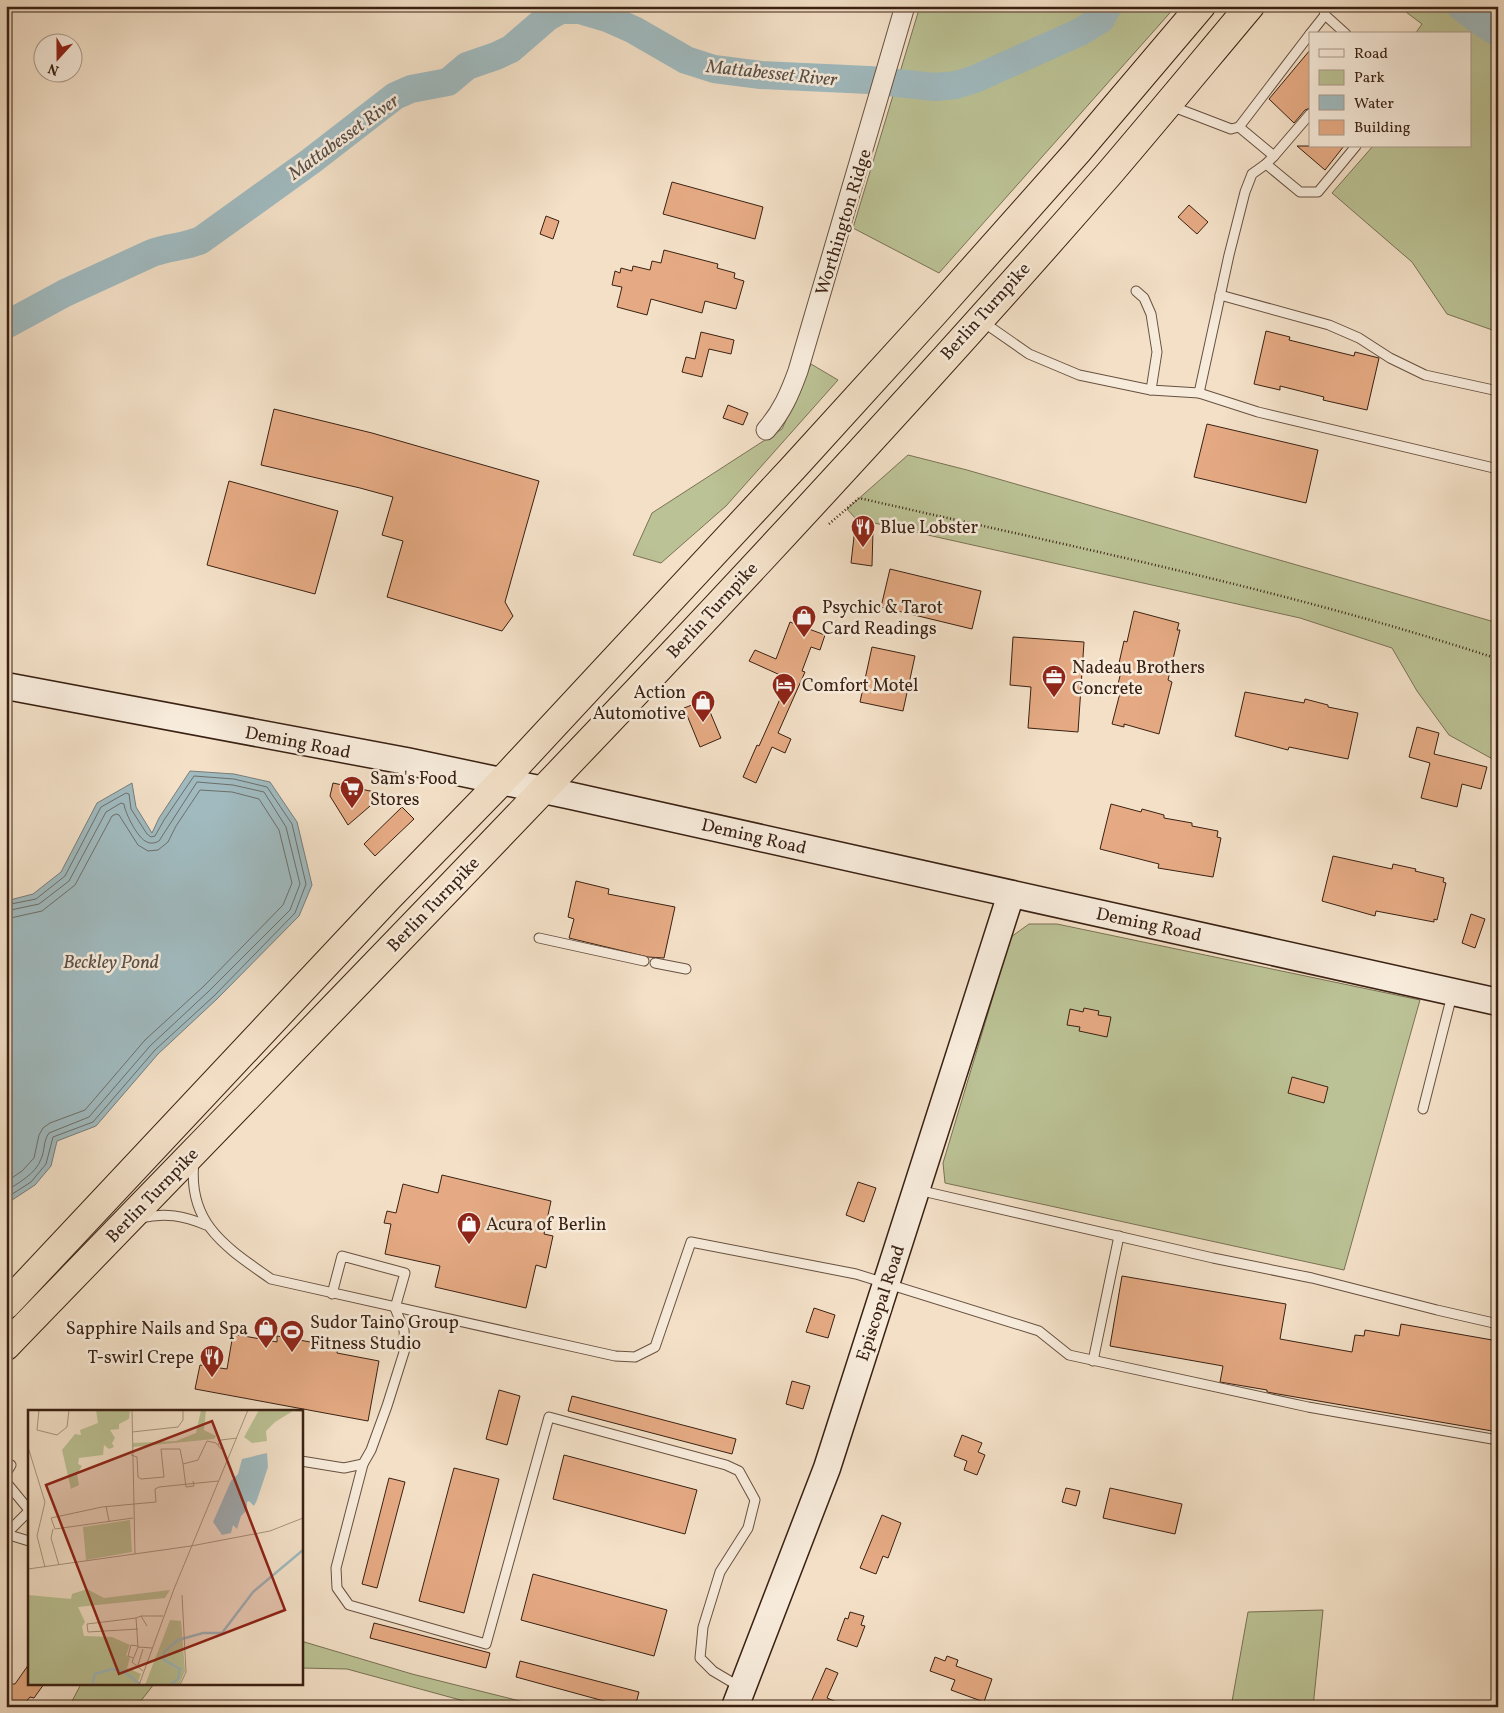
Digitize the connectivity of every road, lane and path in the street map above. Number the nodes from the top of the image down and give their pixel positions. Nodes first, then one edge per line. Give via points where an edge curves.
1 (905, 6) edge
2 (1201, 6) edge
3 (1250, 6) edge
4 (1324, 11) edge
5 (1311, 32) edge
6 (1344, 32) edge
7 (1309, 35) edge
8 (1167, 105) junction
9 (1309, 115) edge
10 (1239, 127) junction
11 (1354, 148) edge
12 (1274, 156) junction
13 (1266, 164) junction
14 (1136, 291) dead end
15 (1220, 295) junction
16 (978, 320) junction
17 (1150, 390) junction
18 (1498, 391) edge
19 (1199, 393) junction
20 (766, 430) dead end
21 (1498, 469) edge
22 (829, 524) dead end
23 (1498, 659) edge
24 (6, 686) edge
25 (502, 781) junction
26 (544, 790) junction
27 (1011, 894) junction
28 (539, 938) dead end
29 (644, 960) dead end
30 (655, 963) dead end
31 (686, 969) dead end
32 (1453, 991) junction
33 (1498, 1002) edge
34 (1423, 1108) dead end
35 (196, 1150) junction
36 (916, 1190) junction
37 (126, 1222) junction
38 (206, 1225) junction
39 (1119, 1236) junction
40 (886, 1284) junction
41 (332, 1294) junction
42 (6, 1305) edge
43 (396, 1308) junction
44 (1498, 1324) edge
45 (6, 1346) edge
46 (1093, 1361) junction
47 (1498, 1440) edge
48 (302, 1461) edge
49 (363, 1464) junction
50 (6, 1482) edge
51 (28, 1509) edge
52 (28, 1511) edge
53 (6, 1532) edge
54 (28, 1541) edge
55 (738, 1698) edge

1 - 20 street, Worthington Ridge via 798,371 788,398
2 - 25 highway, Berlin Turnpike via 935,312
3 - 8 highway, Berlin Turnpike
4 - 5 lane
4 - 6 lane
7 - 10 lane
8 - 10 lane via 1231,129
8 - 16 highway, Berlin Turnpike
9 - 12 lane
10 - 12 lane
11 - 13 lane via 1318,192 1300,192
12 - 13 lane
13 - 15 lane via 1252,174
14 - 17 lane via 1144,298 1151,314 1157,352
15 - 18 lane via 1330,325 1425,375
15 - 19 lane
16 - 17 lane via 1030,354 1079,375
16 - 26 highway, Berlin Turnpike
17 - 19 lane
19 - 21 lane via 1258,412
22 - 23 path via 859,498 1291,599
24 - 25 street, Deming Road
25 - 26 street, Deming Road
25 - 42 highway, Berlin Turnpike
26 - 27 street, Deming Road
26 - 35 highway, Berlin Turnpike
27 - 32 street, Deming Road
27 - 36 street, Episcopal Road
28 - 29 lane
30 - 31 lane
32 - 33 street, Deming Road
32 - 34 lane
35 - 37 highway, Berlin Turnpike
35 - 38 lane via 195,1195
36 - 39 lane
36 - 40 street, Episcopal Road
37 - 38 lane via 153,1215 173,1215
37 - 45 highway, Berlin Turnpike
38 - 41 lane via 230,1250 271,1279
39 - 44 lane via 1312,1278
39 - 46 lane
40 - 43 lane via 856,1274 691,1242 655,1347 635,1357 615,1356
40 - 46 lane via 1039,1331 1069,1355
40 - 55 street, Episcopal Road via 828,1468
41 - 43 lane
41 - 43 lane via 342,1256 405,1273
43 - 49 lane via 404,1330 405,1349 371,1450
46 - 47 lane via 1308,1407
48 - 49 lane via 344,1468
49 - 55 lane via 336,1568 337,1588 349,1605 486,1644 549,1417 740,1471 755,1500 748,1528 720,1572 702,1627 700,1658
50 - 51 lane
52 - 53 lane
53 - 54 lane

